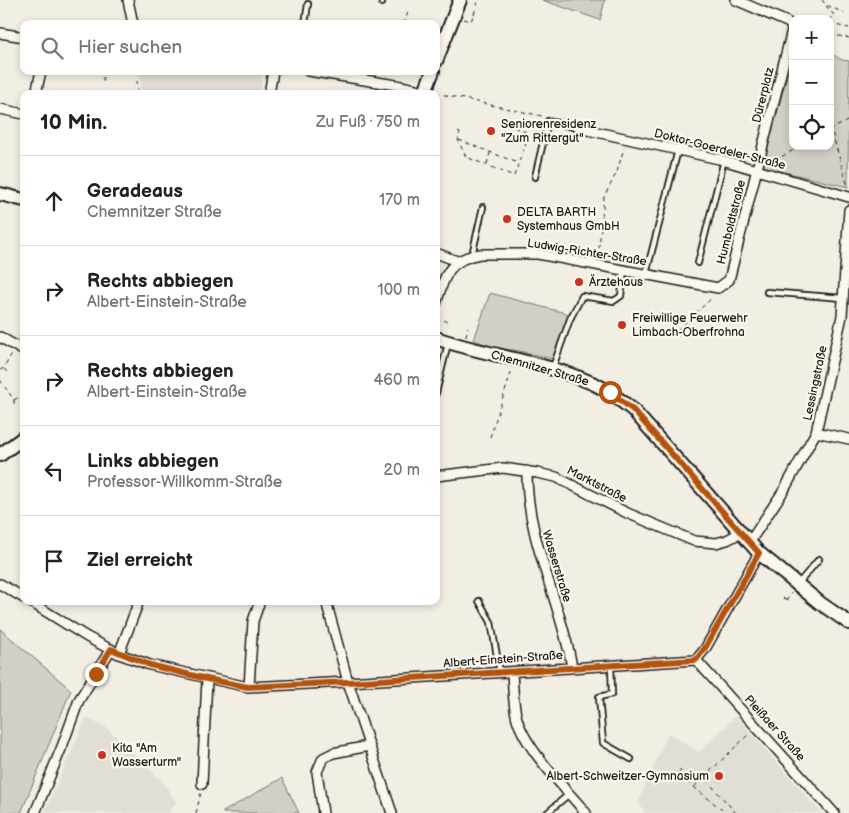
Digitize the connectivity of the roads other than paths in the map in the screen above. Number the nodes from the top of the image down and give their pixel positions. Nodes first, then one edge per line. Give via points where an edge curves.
1 (128, 0) edge
2 (460, 0) edge
3 (736, 0) edge
4 (308, 4) dead end
5 (132, 20) edge
6 (306, 20) edge
7 (0, 33) edge
8 (20, 36) edge
9 (440, 52) edge
10 (40, 75) edge
11 (272, 75) edge
12 (350, 75) edge
13 (431, 75) edge
14 (37, 90) edge
15 (271, 90) edge
16 (416, 90) edge
17 (426, 90) edge
18 (0, 109) edge
19 (20, 113) edge
20 (583, 129) joint
21 (678, 150) junction
22 (724, 160) junction
23 (760, 169) junction
24 (535, 177) dead end
25 (849, 192) edge
26 (0, 194) edge
27 (20, 199) edge
28 (483, 207) dead end
29 (849, 210) edge
30 (440, 255) edge
31 (472, 255) junction
32 (457, 261) junction
33 (698, 263) dead end
34 (624, 270) junction
35 (646, 274) junction
36 (729, 280) joint
37 (440, 290) edge
38 (767, 292) dead end
39 (844, 298) junction
40 (846, 316) edge
41 (0, 337) edge
42 (440, 339) edge
43 (449, 342) junction
44 (20, 348) edge
45 (552, 369) junction
46 (440, 377) edge
47 (816, 432) junction
48 (849, 439) edge
49 (20, 440) edge
50 (0, 455) edge
51 (527, 471) junction
52 (440, 476) edge
53 (740, 533) junction
54 (749, 543) junction
55 (759, 553) junction
56 (819, 559) dead end
57 (0, 584) edge
58 (797, 585) junction
59 (20, 596) edge
60 (479, 601) dead end
61 (36, 605) edge
62 (137, 605) edge
63 (259, 605) edge
64 (327, 605) edge
65 (849, 623) edge
66 (115, 651) junction
67 (696, 660) junction
68 (611, 665) junction
69 (572, 667) junction
70 (500, 672) junction
71 (512, 672) junction
72 (207, 679) junction
73 (348, 682) junction
74 (249, 687) junction
75 (369, 746) junction
76 (631, 759) dead end
77 (202, 784) road end
78 (569, 794) junction
79 (34, 813) edge
80 (323, 813) edge
81 (392, 813) edge
82 (547, 813) edge
83 (586, 813) edge
84 (834, 813) edge

1 - 5 street
2 - 9 street
3 - 23 street, Dürerplatz via 791,25
4 - 6 lane
7 - 8 street
10 - 14 street
11 - 15 street
12 - 16 street
13 - 17 street
18 - 19 street
20 - 21 street, Doktor-Goerdeler-Straße
20 - 24 lane via 548,121
21 - 22 street, Doktor-Goerdeler-Straße
21 - 35 lane
22 - 23 street, Doktor-Goerdeler-Straße
22 - 33 lane
23 - 25 street, Doktor-Goerdeler-Straße
23 - 36 street, Humboldtstraße
26 - 27 street
28 - 31 lane
29 - 39 street, Lessingstraße
30 - 32 street
31 - 32 street, Ludwig-Richter-Straße
31 - 34 street, Ludwig-Richter-Straße via 538,254
32 - 37 street via 443,279
34 - 35 street, Ludwig-Richter-Straße
34 - 45 lane via 621,296 614,301 582,296
35 - 36 street, Ludwig-Richter-Straße via 718,288
38 - 39 lane
39 - 40 street, Lessingstraße
40 - 47 street, Lessingstraße
41 - 44 street
42 - 43 street, Chemnitzer Straße
43 - 45 street, Chemnitzer Straße
43 - 46 lane
45 - 53 street, Chemnitzer Straße via 592,382 633,410
47 - 48 street
47 - 54 street, Lessingstraße via 784,490
49 - 50 street
51 - 52 street, Marktstraße via 495,469
51 - 53 street, Marktstraße via 556,477 627,513 694,540 716,543
51 - 69 street, Wasserstraße via 533,531
53 - 54 street, Chemnitzer Straße
54 - 55 street, Chemnitzer Straße
55 - 58 street, Chemnitzer Straße
55 - 67 street
56 - 58 lane
57 - 59 street
58 - 65 street, Chemnitzer Straße
60 - 70 lane via 491,622
61 - 66 street, Albert-Einstein-Straße
62 - 66 street
63 - 74 street via 253,622
64 - 73 street
66 - 72 street, Albert-Einstein-Straße via 150,665
66 - 79 street via 79,700
67 - 68 street, Albert-Einstein-Straße
67 - 84 street, Pleißaer Straße
68 - 69 street, Albert-Einstein-Straße
68 - 76 lane via 612,694 600,697 603,743
69 - 71 street, Albert-Einstein-Straße
70 - 71 street, Albert-Einstein-Straße
70 - 73 street, Albert-Einstein-Straße
71 - 78 street via 516,715 522,730 543,764
72 - 74 street, Albert-Einstein-Straße
72 - 77 street
73 - 74 street, Albert-Einstein-Straße
73 - 75 street
75 - 80 street via 323,758 317,772
75 - 81 street
78 - 82 lane
78 - 83 street

